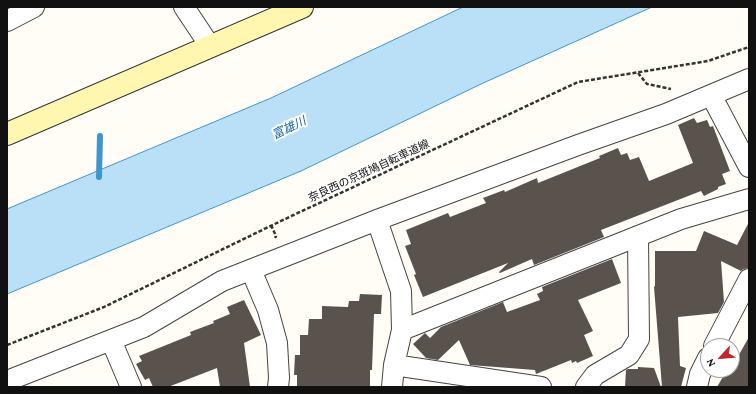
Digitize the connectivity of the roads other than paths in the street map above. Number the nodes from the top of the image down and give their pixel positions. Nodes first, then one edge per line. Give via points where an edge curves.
1 (34, 7) edge
2 (184, 7) edge
3 (302, 7) edge
4 (7, 21) edge
5 (210, 46) junction
6 (749, 79) edge
7 (711, 95) junction
8 (7, 134) edge
9 (749, 167) edge
10 (749, 199) edge
11 (377, 220) junction
12 (638, 236) junction
13 (251, 270) junction
14 (749, 279) edge
15 (402, 330) junction
16 (718, 338) edge
17 (111, 340) junction
18 (394, 365) junction
19 (700, 374) edge
20 (7, 380) edge
21 (485, 383) edge
22 (131, 387) edge
23 (278, 387) edge
24 (392, 387) edge
25 (542, 387) edge
26 (586, 387) edge
27 (697, 387) edge

1 - 4 street
2 - 5 street
3 - 5 street
5 - 8 street
6 - 7 street
7 - 9 street
7 - 11 street via 666,114
10 - 12 street via 681,218
11 - 13 street
11 - 15 street via 401,291
12 - 15 street
12 - 26 street via 639,339 629,355 595,375
13 - 17 street via 222,281 144,327
13 - 23 street via 268,310 277,343
14 - 16 street
15 - 18 street
17 - 20 street
17 - 22 street
18 - 21 street
18 - 24 street
19 - 27 street
21 - 25 street

